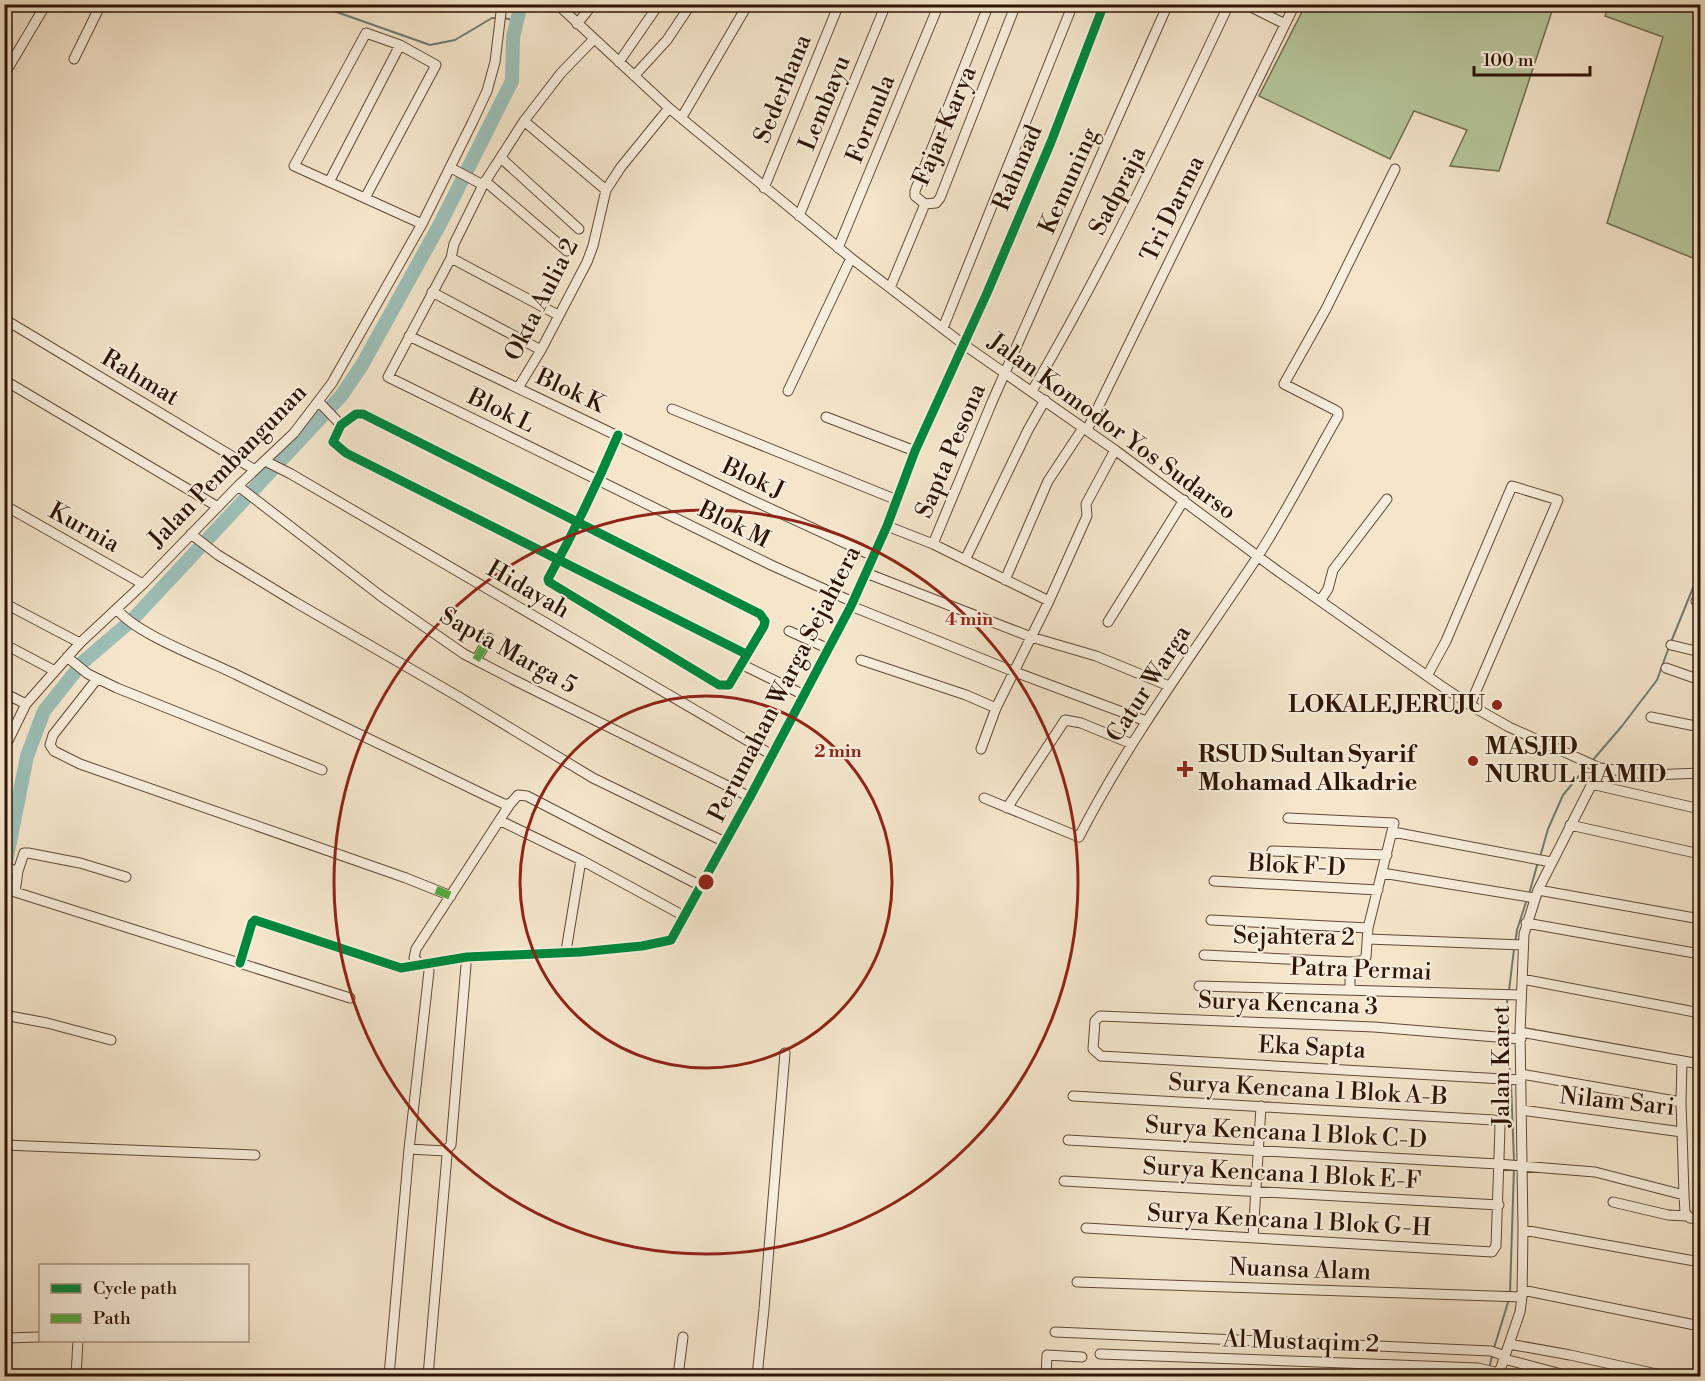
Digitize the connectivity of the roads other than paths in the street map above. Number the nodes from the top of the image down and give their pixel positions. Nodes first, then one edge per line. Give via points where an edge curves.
1 (46, 4) edge
2 (101, 4) edge
3 (593, 4) edge
4 (658, 4) edge
5 (691, 4) edge
6 (748, 4) edge
7 (839, 4) edge
8 (886, 4) edge
9 (939, 4) edge
10 (989, 4) edge
11 (1016, 4) edge
12 (1073, 4) edge
13 (1104, 4) edge
14 (1168, 4) edge
15 (1229, 4) edge
16 (1245, 4) edge
17 (1294, 4) edge
18 (559, 5) edge
19 (501, 8) edge
20 (578, 24) junction
21 (1285, 24) junction
22 (594, 39) junction
23 (400, 45) junction
24 (74, 59) dead end
25 (619, 62) junction
26 (4, 75) edge
27 (634, 76) junction
28 (669, 108) junction
29 (682, 117) junction
30 (524, 121) junction
31 (501, 158) junction
32 (1395, 169) dead end
33 (455, 170) junction
34 (329, 182) junction
35 (484, 183) junction
36 (764, 188) junction
37 (606, 190) junction
38 (365, 198) junction
39 (925, 204) junction
40 (799, 216) junction
41 (422, 224) junction
42 (579, 229) dead end
43 (838, 248) junction
44 (567, 251) dead end
45 (451, 258) junction
46 (850, 258) junction
47 (890, 288) junction
48 (432, 291) junction
49 (558, 315) junction
50 (4, 318) edge
51 (943, 328) junction
52 (409, 336) junction
53 (963, 344) junction
54 (541, 350) junction
55 (1006, 373) junction
56 (4, 380) edge
57 (518, 388) junction
58 (788, 391) dead end
59 (1032, 391) junction
60 (1045, 400) junction
61 (321, 405) junction
62 (672, 409) dead end
63 (826, 417) dead end
64 (338, 422) junction
65 (1085, 429) junction
66 (618, 435) junction
67 (1115, 450) junction
68 (915, 451) junction
69 (269, 462) junction
70 (255, 470) junction
71 (598, 481) junction
72 (241, 487) junction
73 (1388, 499) dead end
74 (897, 500) junction
75 (1184, 500) junction
76 (4, 505) edge
77 (218, 507) junction
78 (576, 523) junction
79 (887, 526) junction
80 (194, 537) junction
81 (933, 544) junction
82 (873, 556) junction
83 (1257, 556) junction
84 (559, 559) junction
85 (965, 560) junction
86 (866, 573) junction
87 (1005, 580) junction
88 (144, 584) junction
89 (1049, 601) junction
90 (1320, 601) junction
91 (4, 603) edge
92 (852, 604) junction
93 (120, 612) junction
94 (1108, 622) dead end
95 (789, 631) dead end
96 (1031, 637) junction
97 (489, 638) dead end
98 (80, 643) junction
99 (4, 645) edge
100 (1671, 645) dead end
101 (829, 649) junction
102 (1701, 652) edge
103 (746, 654) junction
104 (67, 657) junction
105 (476, 660) junction
106 (861, 660) dead end
107 (741, 664) junction
108 (1666, 668) dead end
109 (55, 671) junction
110 (1015, 672) junction
111 (92, 676) junction
112 (1427, 676) junction
113 (1701, 680) edge
114 (1169, 686) junction
115 (4, 693) edge
116 (804, 695) junction
117 (26, 704) junction
118 (1470, 705) junction
119 (996, 708) junction
120 (1651, 717) dead end
121 (1146, 721) junction
122 (1701, 727) edge
123 (1132, 744) junction
124 (5, 747) edge
125 (981, 748) dead end
126 (772, 755) junction
127 (4, 758) edge
128 (1599, 768) junction
129 (321, 770) dead end
130 (1701, 772) edge
131 (1592, 784) junction
132 (750, 797) junction
133 (984, 798) dead end
134 (510, 804) junction
135 (1006, 808) junction
136 (1701, 809) edge
137 (1288, 818) dead end
138 (501, 820) junction
139 (1570, 825) junction
140 (1393, 832) junction
141 (725, 842) junction
142 (1272, 851) dead end
143 (1701, 854) edge
144 (1387, 855) junction
145 (581, 860) junction
146 (1548, 861) junction
147 (11, 869) edge
148 (1383, 873) junction
149 (126, 877) dead end
150 (1214, 881) dead end
151 (701, 886) junction
152 (1378, 890) junction
153 (1535, 895) junction
154 (451, 896) junction
155 (684, 916) junction
156 (1701, 919) edge
157 (1211, 920) dead end
158 (1526, 923) junction
159 (1368, 928) junction
160 (1368, 939) junction
161 (1521, 945) junction
162 (566, 951) junction
163 (1701, 954) edge
164 (1204, 955) dead end
165 (1350, 962) junction
166 (240, 963) junction
167 (420, 964) junction
168 (466, 965) dead end
169 (429, 971) dead end
170 (1522, 979) junction
171 (1199, 986) dead end
172 (1350, 990) junction
173 (1519, 995) junction
174 (350, 998) dead end
175 (1701, 1013) edge
176 (4, 1015) edge
177 (1519, 1037) junction
178 (111, 1040) dead end
179 (785, 1053) dead end
180 (1101, 1056) joint
181 (1682, 1061) junction
182 (1701, 1065) edge
183 (1520, 1078) junction
184 (1073, 1096) dead end
185 (1681, 1102) junction
186 (1261, 1106) junction
187 (1521, 1110) junction
188 (1682, 1132) junction
189 (1068, 1140) dead end
190 (4, 1145) edge
191 (409, 1149) junction
192 (1258, 1151) junction
193 (255, 1155) dead end
194 (447, 1155) dead end
195 (1500, 1164) junction
196 (1519, 1166) junction
197 (1064, 1181) dead end
198 (1256, 1192) junction
199 (1684, 1195) junction
200 (1613, 1202) dead end
201 (1499, 1205) junction
202 (1687, 1216) junction
203 (1701, 1218) edge
204 (1086, 1228) dead end
205 (1523, 1230) junction
206 (1253, 1238) junction
207 (1489, 1252) joint
208 (1701, 1263) edge
209 (1077, 1282) dead end
210 (1521, 1295) junction
211 (1701, 1326) edge
212 (1055, 1332) dead end
213 (39, 1337) edge
214 (683, 1337) dead end
215 (4, 1338) edge
216 (78, 1342) edge
217 (1509, 1344) junction
218 (1100, 1354) dead end
219 (1082, 1357) dead end
220 (1503, 1357) junction
221 (1497, 1374) edge
222 (76, 1377) edge
223 (390, 1377) edge
224 (428, 1377) edge
225 (678, 1377) edge
226 (757, 1377) edge
227 (1046, 1377) edge
228 (1569, 1377) edge
229 (1666, 1377) edge

1 - 26 street
2 - 24 street
3 - 20 street
4 - 25 street
5 - 27 street via 667,40
6 - 29 street
7 - 36 street, Sederhana
8 - 40 street, Lembayu
9 - 43 street, Formula
10 - 39 street via 915,191 915,196
11 - 39 street, Fajar Karya via 940,198 936,203
12 - 51 street
13 - 53 street, Rahmad via 1051,142
14 - 55 street, Kemuning
15 - 59 street, Sadpraja via 1145,182
16 - 21 street
17 - 21 street, Tri Darma
18 - 20 street, Jalan Komodor Yos Sudarso
19 - 33 street, Jalan Pembangunan via 495,62 487,91
20 - 22 street, Jalan Komodor Yos Sudarso
21 - 65 street, Tri Darma
22 - 25 street, Jalan Komodor Yos Sudarso
22 - 30 street via 554,81
23 - 34 street
23 - 34 street via 364,34 294,165 297,170
23 - 38 street via 434,63 435,68
25 - 27 street, Jalan Komodor Yos Sudarso
27 - 28 street, Jalan Komodor Yos Sudarso
28 - 29 street, Jalan Komodor Yos Sudarso
28 - 37 street, Okta Aulia 2
29 - 36 street, Jalan Komodor Yos Sudarso
30 - 31 street
30 - 37 street
31 - 35 street
31 - 42 street
32 - 83 street, Catur Warga via 1326,309 1284,383 1339,414
33 - 35 street
33 - 41 street, Jalan Pembangunan
34 - 38 street
35 - 44 street
35 - 45 street
36 - 40 street, Jalan Komodor Yos Sudarso
37 - 49 street, Okta Aulia 2 via 590,254
38 - 41 street
39 - 47 street, Fajar Karya
40 - 43 street, Jalan Komodor Yos Sudarso
41 - 61 street, Jalan Pembangunan
43 - 46 street, Jalan Komodor Yos Sudarso
45 - 48 street
45 - 49 street
46 - 47 street, Jalan Komodor Yos Sudarso
46 - 58 street
47 - 51 street, Jalan Komodor Yos Sudarso
48 - 52 street
48 - 54 street
49 - 54 street, Okta Aulia 2
50 - 70 street, Rahmat
51 - 53 street, Jalan Komodor Yos Sudarso
52 - 57 street, Blok K
52 - 71 street, Blok L via 389,378
53 - 55 street, Jalan Komodor Yos Sudarso
53 - 68 street, Perumahan Warga Sejahtera
54 - 57 street, Okta Aulia 2
55 - 59 street, Jalan Komodor Yos Sudarso
55 - 81 street, Sapta Pesona
56 - 77 street
57 - 66 street, Blok K
59 - 60 street, Jalan Komodor Yos Sudarso
60 - 65 street, Jalan Komodor Yos Sudarso
60 - 85 street
61 - 64 street
61 - 69 street, Jalan Pembangunan
62 - 74 street
63 - 68 street
64 - 78 street via 363,414
64 - 84 street via 333,442 346,453
65 - 67 street, Jalan Komodor Yos Sudarso
65 - 87 street, Tri Darma via 1047,481
66 - 71 street
66 - 82 street, Blok J
67 - 75 street, Jalan Komodor Yos Sudarso
67 - 89 street via 1086,504 1087,516
68 - 74 street, Perumahan Warga Sejahtera
69 - 70 street, Jalan Pembangunan
69 - 126 street, Hidayah
70 - 72 street, Jalan Pembangunan
71 - 78 street
71 - 92 street, Blok M
72 - 77 street, Jalan Pembangunan
72 - 105 street, Sapta Marga 5 via 382,597
73 - 90 street via 1333,570
74 - 79 street, Perumahan Warga Sejahtera
75 - 83 street, Jalan Komodor Yos Sudarso
75 - 94 street
76 - 88 street, Kurnia
77 - 80 street, Jalan Pembangunan
78 - 84 street
78 - 103 street via 760,614 764,626
79 - 81 street
79 - 82 street, Perumahan Warga Sejahtera
80 - 88 street, Jalan Pembangunan
80 - 141 street via 592,777
81 - 85 street
82 - 86 street, Perumahan Warga Sejahtera
83 - 90 street, Jalan Komodor Yos Sudarso
83 - 114 street, Catur Warga
84 - 103 street
84 - 107 street via 548,579 551,585 719,685 729,686
85 - 87 street
86 - 92 street, Perumahan Warga Sejahtera
86 - 96 street
87 - 89 street
88 - 93 street, Jalan Pembangunan
89 - 96 street
90 - 112 street, Jalan Komodor Yos Sudarso
91 - 98 street
92 - 101 street, Perumahan Warga Sejahtera
92 - 110 street, Blok M
93 - 98 street, Jalan Pembangunan
93 - 134 street via 136,627
95 - 101 street
96 - 110 street
96 - 114 street via 1096,656
97 - 105 street
98 - 104 street, Jalan Pembangunan
99 - 109 street
100 - 102 street
101 - 116 street, Perumahan Warga Sejahtera
103 - 107 street
104 - 109 street, Jalan Pembangunan
104 - 111 street
105 - 132 street, Sapta Marga 5
106 - 119 street
107 - 116 street
108 - 113 street
109 - 117 street, Jalan Pembangunan
110 - 119 street
110 - 121 street, Blok M
111 - 129 street
111 - 154 street via 53,735 50,745 54,751 80,764
112 - 118 street, Jalan Komodor Yos Sudarso
112 - 118 street via 1446,641 1512,486 1558,500
114 - 121 street, Catur Warga
115 - 117 street
116 - 126 street, Perumahan Warga Sejahtera
117 - 124 street, Jalan Pembangunan
118 - 128 street, Jalan Komodor Yos Sudarso
119 - 125 street
120 - 122 street
121 - 123 street, Catur Warga
123 - 135 street via 1065,720
123 - 135 street, Catur Warga via 1078,837
124 - 127 street, Jalan Pembangunan
126 - 132 street, Perumahan Warga Sejahtera
128 - 130 street, Jalan Komodor Yos Sudarso via 1652,776
128 - 131 street, Jalan Karet
131 - 136 street
131 - 139 street, Jalan Karet
132 - 141 street, Perumahan Warga Sejahtera
133 - 135 street
134 - 138 street
134 - 151 street via 518,795 527,796
137 - 140 street via 1393,822
138 - 145 street
138 - 154 street
139 - 143 street
139 - 146 street, Jalan Karet
140 - 144 street
140 - 146 street
141 - 151 street, Perumahan Warga Sejahtera
142 - 144 street
144 - 148 street
145 - 155 street
145 - 162 street
146 - 153 street, Jalan Karet
147 - 149 street via 28,853
147 - 166 street via 15,892
148 - 152 street
148 - 153 street
150 - 152 street, Blok F-D
151 - 155 street, Perumahan Warga Sejahtera
152 - 159 street
153 - 156 street
153 - 158 street, Jalan Karet
154 - 167 street via 416,949 414,958
155 - 162 street, Perumahan Warga Sejahtera via 674,937 666,943
157 - 159 street, Sejahtera 2
158 - 161 street, Jalan Karet
158 - 163 street
159 - 160 street, Sejahtera 2
160 - 161 street, Sejahtera 2
160 - 165 street, Sejahtera 2 via 1364,960
161 - 170 street, Jalan Karet
162 - 167 street
164 - 165 street, Sejahtera 2
165 - 172 street
166 - 167 street via 255,921 401,968
166 - 174 street
168 - 191 street via 451,1145 445,1151
169 - 191 street
170 - 173 street, Jalan Karet
170 - 175 street
171 - 172 street, Patra Permai
172 - 173 street, Patra Permai
173 - 177 street, Jalan Karet
176 - 178 street
177 - 180 street, Surya Kencana 3 via 1100,1016 1095,1021 1093,1048
177 - 181 street, Surya Kencana 3
177 - 183 street, Jalan Karet
179 - 226 street
180 - 183 street, Eka Sapta
181 - 182 street, Surya Kencana 3
181 - 185 street, Nilam Sari
183 - 185 street, Eka Sapta
183 - 187 street, Jalan Karet
184 - 186 street, Surya Kencana 1 Blok A-B
185 - 188 street, Nilam Sari
186 - 192 street
186 - 195 street, Surya Kencana 1 Blok A-B via 1494,1120 1500,1127
187 - 188 street, Nilam Sari
187 - 196 street, Jalan Karet
188 - 199 street
189 - 192 street, Surya Kencana 1 Blok C-D
190 - 193 street
191 - 223 street
192 - 195 street, Surya Kencana 1 Blok C-D
192 - 198 street
194 - 224 street
195 - 196 street, Surya Kencana 1 Blok C-D
195 - 201 street, Surya Kencana 1 Blok A-B
196 - 199 street, Surya Kencana 1 Blok C-D via 1595,1172
196 - 205 street, Jalan Karet
197 - 198 street, Surya Kencana 1 Blok E-F
198 - 201 street, Surya Kencana 1 Blok E-F
198 - 206 street
199 - 202 street
200 - 202 street
201 - 207 street, Surya Kencana 1 Blok A-B via 1496,1246
202 - 203 street
204 - 206 street, Surya Kencana 1 Blok G-H
205 - 208 street
205 - 210 street, Jalan Karet
206 - 207 street, Surya Kencana 1 Blok G-H
209 - 210 street, Nuansa Alam
210 - 211 street, Nuansa Alam
210 - 217 street, Jalan Karet via 1520,1312
212 - 220 street via 1491,1351
213 - 215 street
214 - 225 street
216 - 222 street
217 - 220 street, Jalan Karet
217 - 229 street
218 - 221 street, Al Mustaqim 2 via 1478,1368
219 - 227 street via 1047,1355
220 - 221 street, Jalan Karet
220 - 228 street

